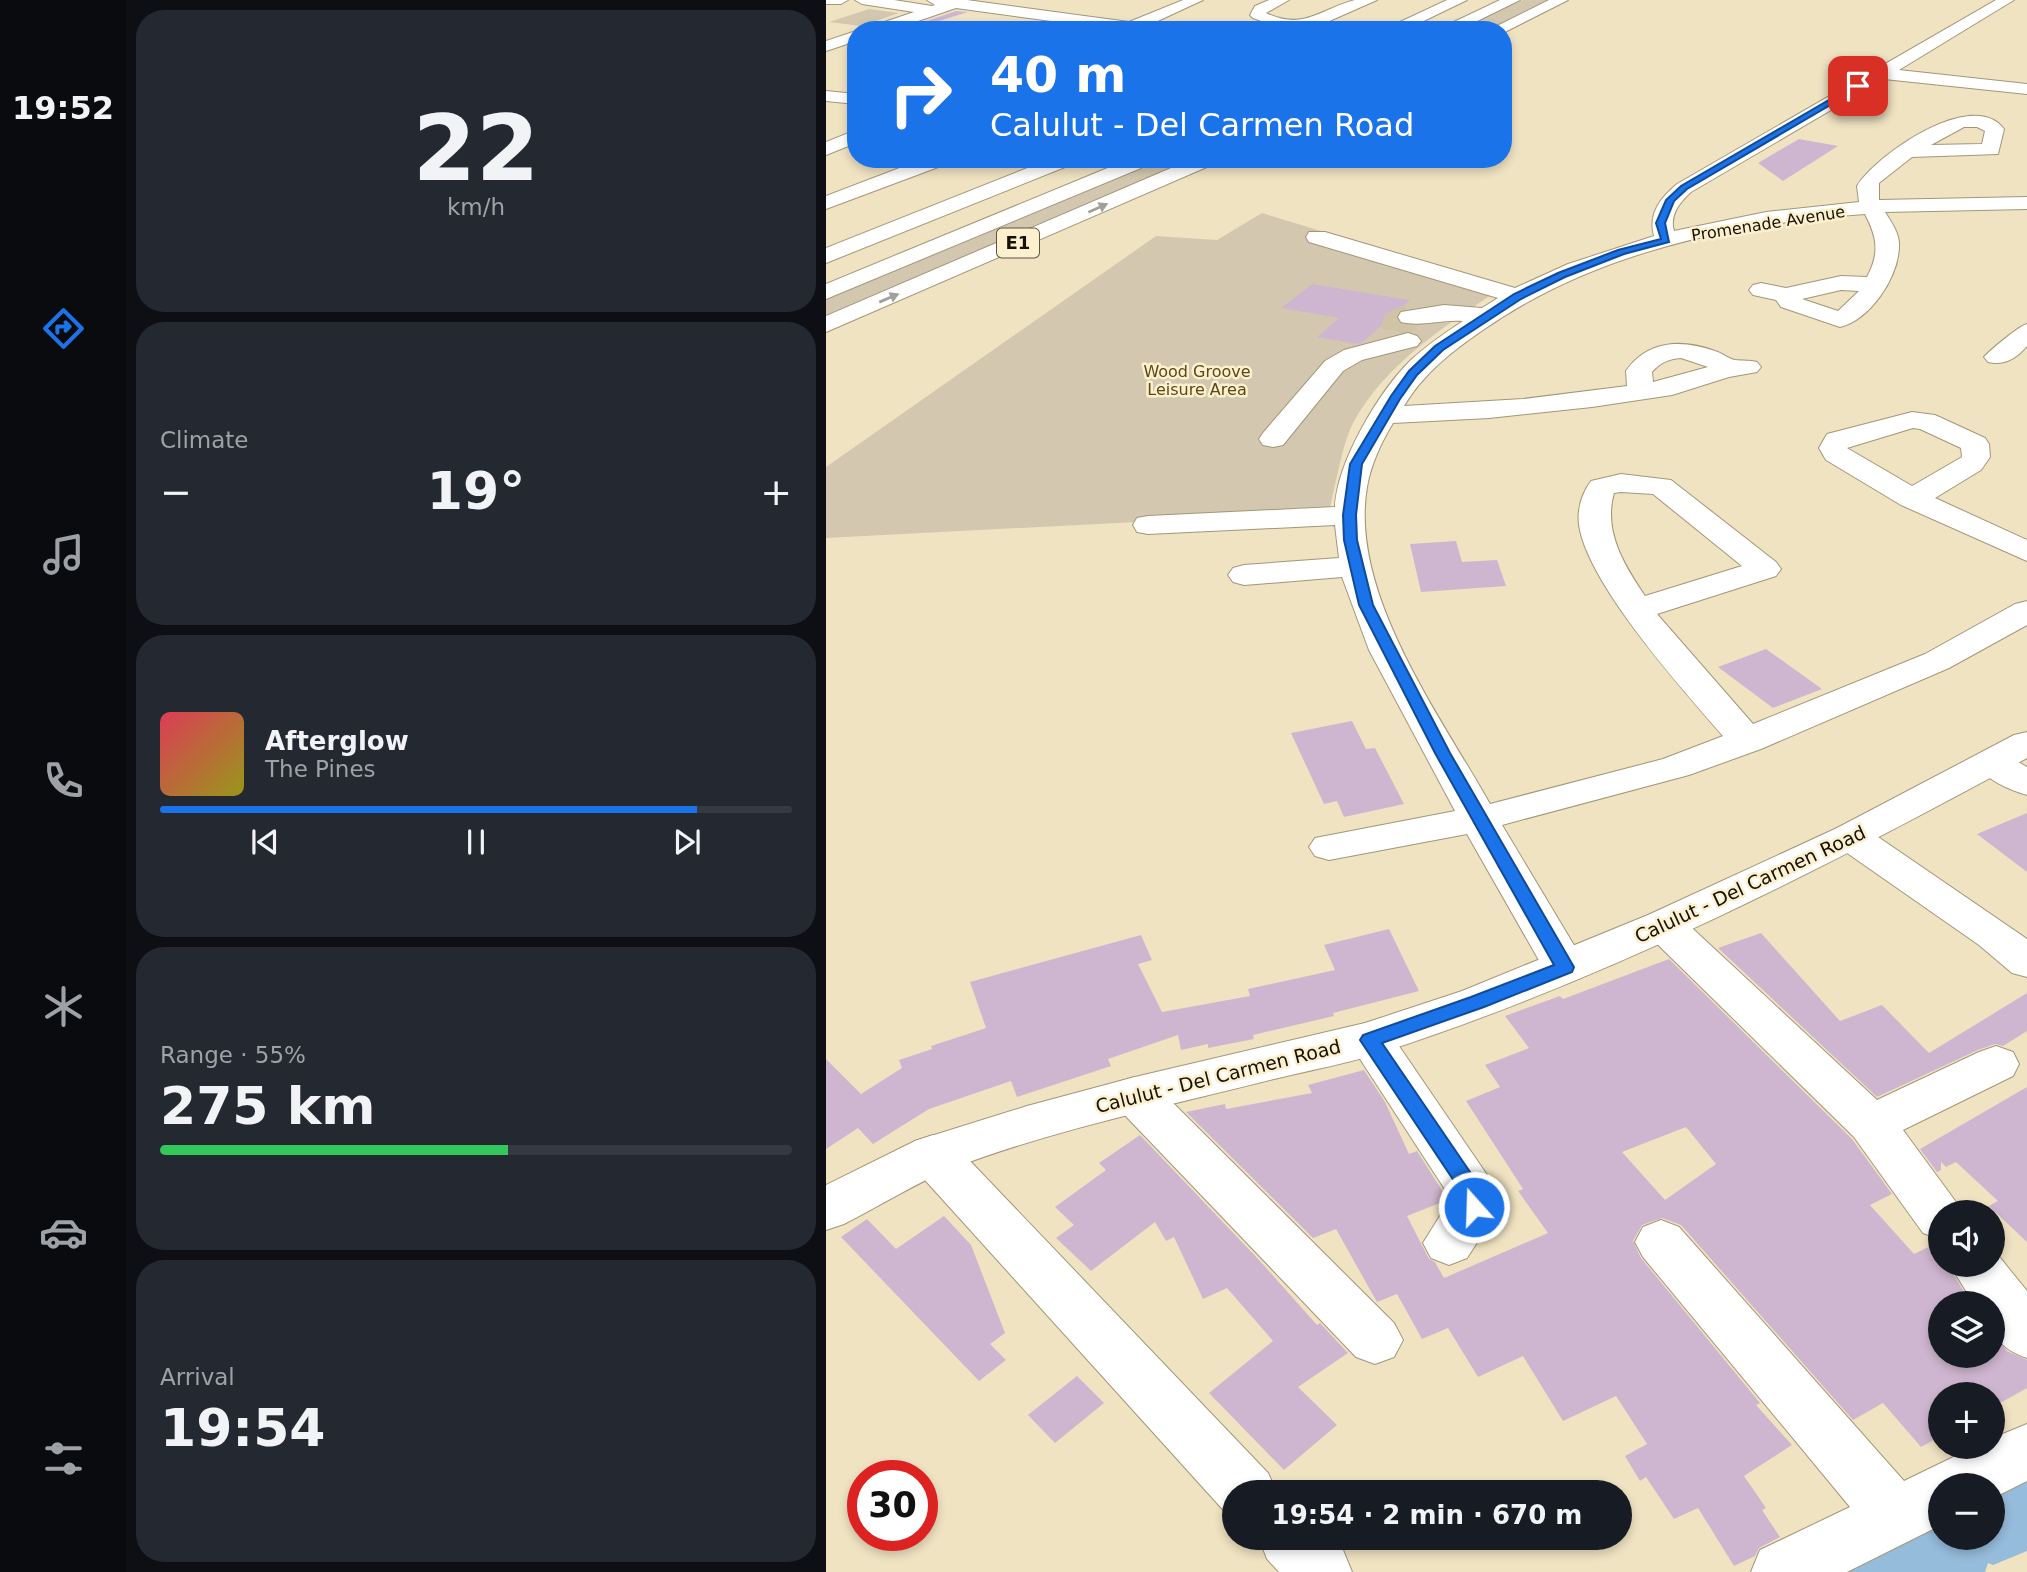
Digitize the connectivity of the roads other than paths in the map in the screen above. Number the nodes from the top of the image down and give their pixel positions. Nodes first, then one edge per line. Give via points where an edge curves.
1 (828, 0) edge
2 (841, 0) edge
3 (862, 0) edge
4 (1052, 0) edge
5 (1196, 0) edge
6 (1282, 0) edge
7 (1370, 0) edge
8 (1460, 0) edge
9 (1513, 0) edge
10 (1561, 0) edge
11 (934, 5) edge
12 (1118, 8) dead end
13 (2007, 8) edge
14 (1023, 11) junction
15 (1241, 15) dead end
16 (1258, 15) junction
17 (1086, 20) junction
18 (897, 21) edge
19 (993, 21) edge
20 (1091, 21) edge
21 (1145, 21) edge
22 (1271, 21) edge
23 (1317, 21) edge
24 (1412, 21) edge
25 (1465, 21) edge
26 (1512, 23) edge
27 (847, 39) edge
28 (826, 46) edge
29 (2027, 68) edge
30 (1880, 73) junction
31 (2003, 88) junction
32 (2027, 89) edge
33 (826, 96) edge
34 (847, 98) edge
35 (847, 140) edge
36 (826, 149) edge
37 (1910, 151) junction
38 (918, 168) edge
39 (1046, 168) edge
40 (1122, 168) edge
41 (1188, 168) edge
42 (826, 203) edge
43 (2027, 203) edge
44 (1873, 207) junction
45 (1317, 237) dead end
46 (1666, 240) junction
47 (826, 256) edge
48 (1874, 284) junction
49 (1761, 290) dead end
50 (826, 292) edge
51 (1786, 295) junction
52 (1517, 296) junction
53 (1485, 316) junction
54 (826, 324) edge
55 (1404, 330) junction
56 (2027, 331) edge
57 (1439, 348) junction
58 (2027, 368) edge
59 (1641, 393) junction
60 (1385, 415) junction
61 (1273, 439) dead end
62 (1912, 499) dead end
63 (1349, 515) junction
64 (1148, 525) dead end
65 (2027, 552) edge
66 (1356, 566) junction
67 (1244, 575) dead end
68 (1635, 610) junction
69 (2027, 611) edge
70 (1748, 741) junction
71 (2016, 763) edge
72 (1479, 819) junction
73 (1851, 837) junction
74 (1329, 847) dead end
75 (1663, 925) junction
76 (2027, 962) edge
77 (1565, 967) junction
78 (1370, 1040) junction
79 (1996, 1063) dead end
80 (1135, 1095) junction
81 (1871, 1124) junction
82 (933, 1155) junction
83 (1928, 1201) edge
84 (826, 1209) edge
85 (1661, 1242) dead end
86 (1449, 1243) dead end
87 (1985, 1277) edge
88 (2027, 1334) edge
89 (1375, 1340) dead end
90 (2027, 1451) edge
91 (1983, 1473) edge
92 (1235, 1480) edge
93 (1918, 1505) edge
94 (1300, 1550) edge
95 (1321, 1572) edge
96 (1782, 1572) edge

1 - 2 main road
3 - 11 main road
4 - 14 main road
5 - 21 main road
6 - 16 main road via 1260,9
7 - 23 main road
8 - 24 main road
9 - 25 main road
10 - 26 main road
11 - 14 main road
11 - 18 main road
12 - 17 main road
13 - 30 main road via 1986,12
14 - 17 main road
14 - 19 main road
15 - 16 main road
16 - 22 main road
17 - 20 main road
27 - 28 main road
29 - 31 main road
30 - 31 main road
30 - 46 main road via 1684,188 1671,200 1661,223
31 - 32 main road
33 - 34 main road
35 - 36 main road
37 - 37 main road via 1949,125 1980,117 1995,129 1991,150
37 - 44 main road via 1870,178 1867,186
38 - 42 main road
39 - 47 main road
40 - 50 main road, E1
54 -> 41 main road, E1
43 - 44 main road, Promenade Avenue
44 - 46 main road, Promenade Avenue via 1763,220
44 - 48 main road via 1888,239
45 - 52 main road
46 - 52 main road, Promenade Avenue via 1589,264
48 - 51 main road via 1841,283
48 - 51 main road via 1868,299 1840,320 1789,302
49 - 51 main road
52 - 53 main road, Promenade Avenue
53 - 55 main road via 1444,312
53 - 57 main road, Promenade Avenue
55 - 57 main road
55 - 61 main road via 1334,366
56 - 58 main road via 1997,357
57 - 60 main road, Promenade Avenue via 1413,373
59 - 59 main road via 1694,382 1739,367 1662,346 1639,371
59 - 60 main road via 1455,414
60 - 63 main road, Promenade Avenue via 1356,464
62 - 65 main road
63 - 64 main road
63 - 66 main road, Promenade Avenue
66 - 67 main road
66 - 72 main road, Promenade Avenue via 1382,640
68 - 68 main road via 1610,568 1593,521 1594,496 1601,487 1621,483 1661,486 1765,569
68 - 70 main road
69 - 70 main road via 1937,661
70 - 72 main road via 1676,767
71 - 73 main road, Calulut - Del Carmen Road
72 - 74 main road
72 - 77 main road, Promenade Avenue
73 - 75 main road, Calulut - Del Carmen Road
73 - 76 main road
75 - 77 main road, Calulut - Del Carmen Road
75 - 81 main road
77 - 78 main road, Calulut - Del Carmen Road
78 - 80 main road, Calulut - Del Carmen Road
78 - 86 main road via 1473,1191 1474,1207
79 - 81 main road
80 - 82 main road, Calulut - Del Carmen Road
80 - 89 main road
81 - 83 main road
82 - 84 main road, Calulut - Del Carmen Road
82 - 92 main road
85 - 93 main road
87 - 88 main road
90 - 91 main road
93 - 96 main road
94 - 95 main road

